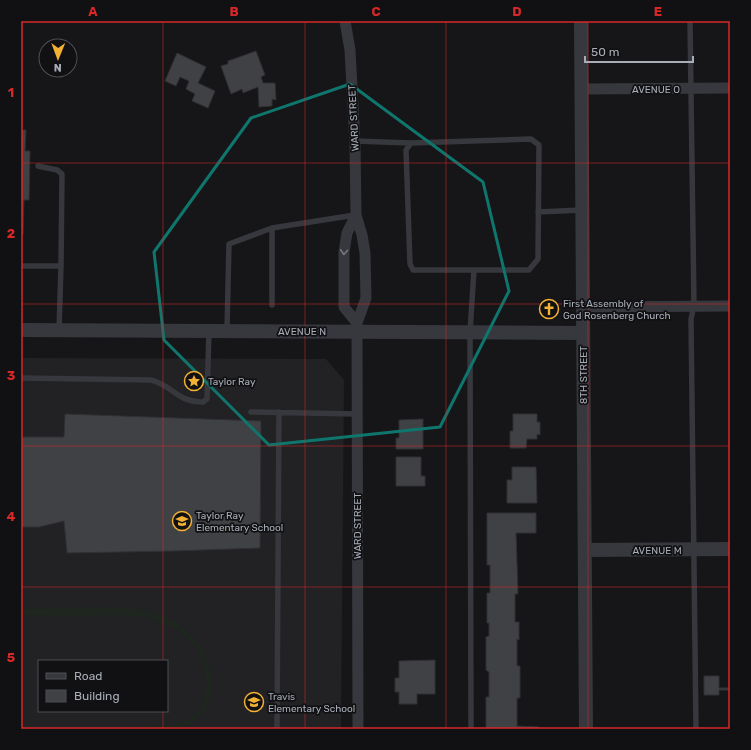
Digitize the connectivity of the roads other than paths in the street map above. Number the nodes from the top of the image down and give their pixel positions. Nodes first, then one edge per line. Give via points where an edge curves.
1 (345, 21) edge
2 (581, 21) edge
3 (690, 21) edge
4 (730, 88) edge
5 (691, 89) junction
6 (581, 90) junction
7 (355, 141) junction
8 (411, 143) junction
9 (38, 166) dead end
10 (582, 210) junction
11 (538, 212) junction
12 (356, 215) junction
13 (272, 228) junction
14 (21, 266) edge
15 (60, 266) junction
16 (474, 270) junction
17 (272, 305) dead end
18 (694, 306) junction
19 (730, 306) edge
20 (583, 307) junction
21 (357, 327) junction
22 (21, 330) edge
23 (59, 330) junction
24 (209, 331) junction
25 (227, 331) junction
26 (470, 332) junction
27 (583, 333) junction
28 (21, 378) edge
29 (251, 412) dead end
30 (279, 412) junction
31 (356, 414) junction
32 (730, 549) edge
33 (585, 550) junction
34 (693, 550) junction
35 (277, 729) edge
36 (358, 729) edge
37 (471, 729) edge
38 (586, 729) edge
39 (696, 729) edge

1 - 7 street, WARD STREET via 350,50
2 - 6 street, 8TH STREET
3 - 5 lane
4 - 5 street, AVENUE O
5 - 6 street, AVENUE O
5 - 18 lane
6 - 10 street, 8TH STREET
7 - 8 lane
7 - 12 street, WARD STREET
8 - 11 lane via 530,139 539,145
8 - 16 lane via 406,150 410,264 413,270
9 - 15 lane via 57,170 62,174
10 - 11 lane
10 - 20 street, 8TH STREET
11 - 16 lane via 538,259 529,270
12 - 13 lane
12 - 21 street, WARD STREET via 365,253 366,298
12 -> 21 street, WARD STREET via 347,233 344,252 344,308
13 - 17 lane
13 - 25 lane via 229,244
14 - 15 lane
15 - 23 lane
16 - 26 lane
18 - 19 street
18 - 20 street
18 - 34 lane via 691,319
20 - 27 street, 8TH STREET
21 - 25 street, AVENUE N
21 - 26 street, AVENUE N
21 - 31 street, WARD STREET
22 - 23 street, AVENUE N
23 - 24 street, AVENUE N
24 - 25 street, AVENUE N
24 - 28 lane via 208,385 207,399 204,402 185,400 151,380
26 - 27 street, AVENUE N
26 - 37 lane
27 - 33 street, 8TH STREET
29 - 30 lane
30 - 31 lane
30 - 35 lane
31 - 36 street, WARD STREET
32 - 34 street, AVENUE M
33 - 34 street, AVENUE M
33 - 38 street, 8TH STREET
34 - 39 lane

